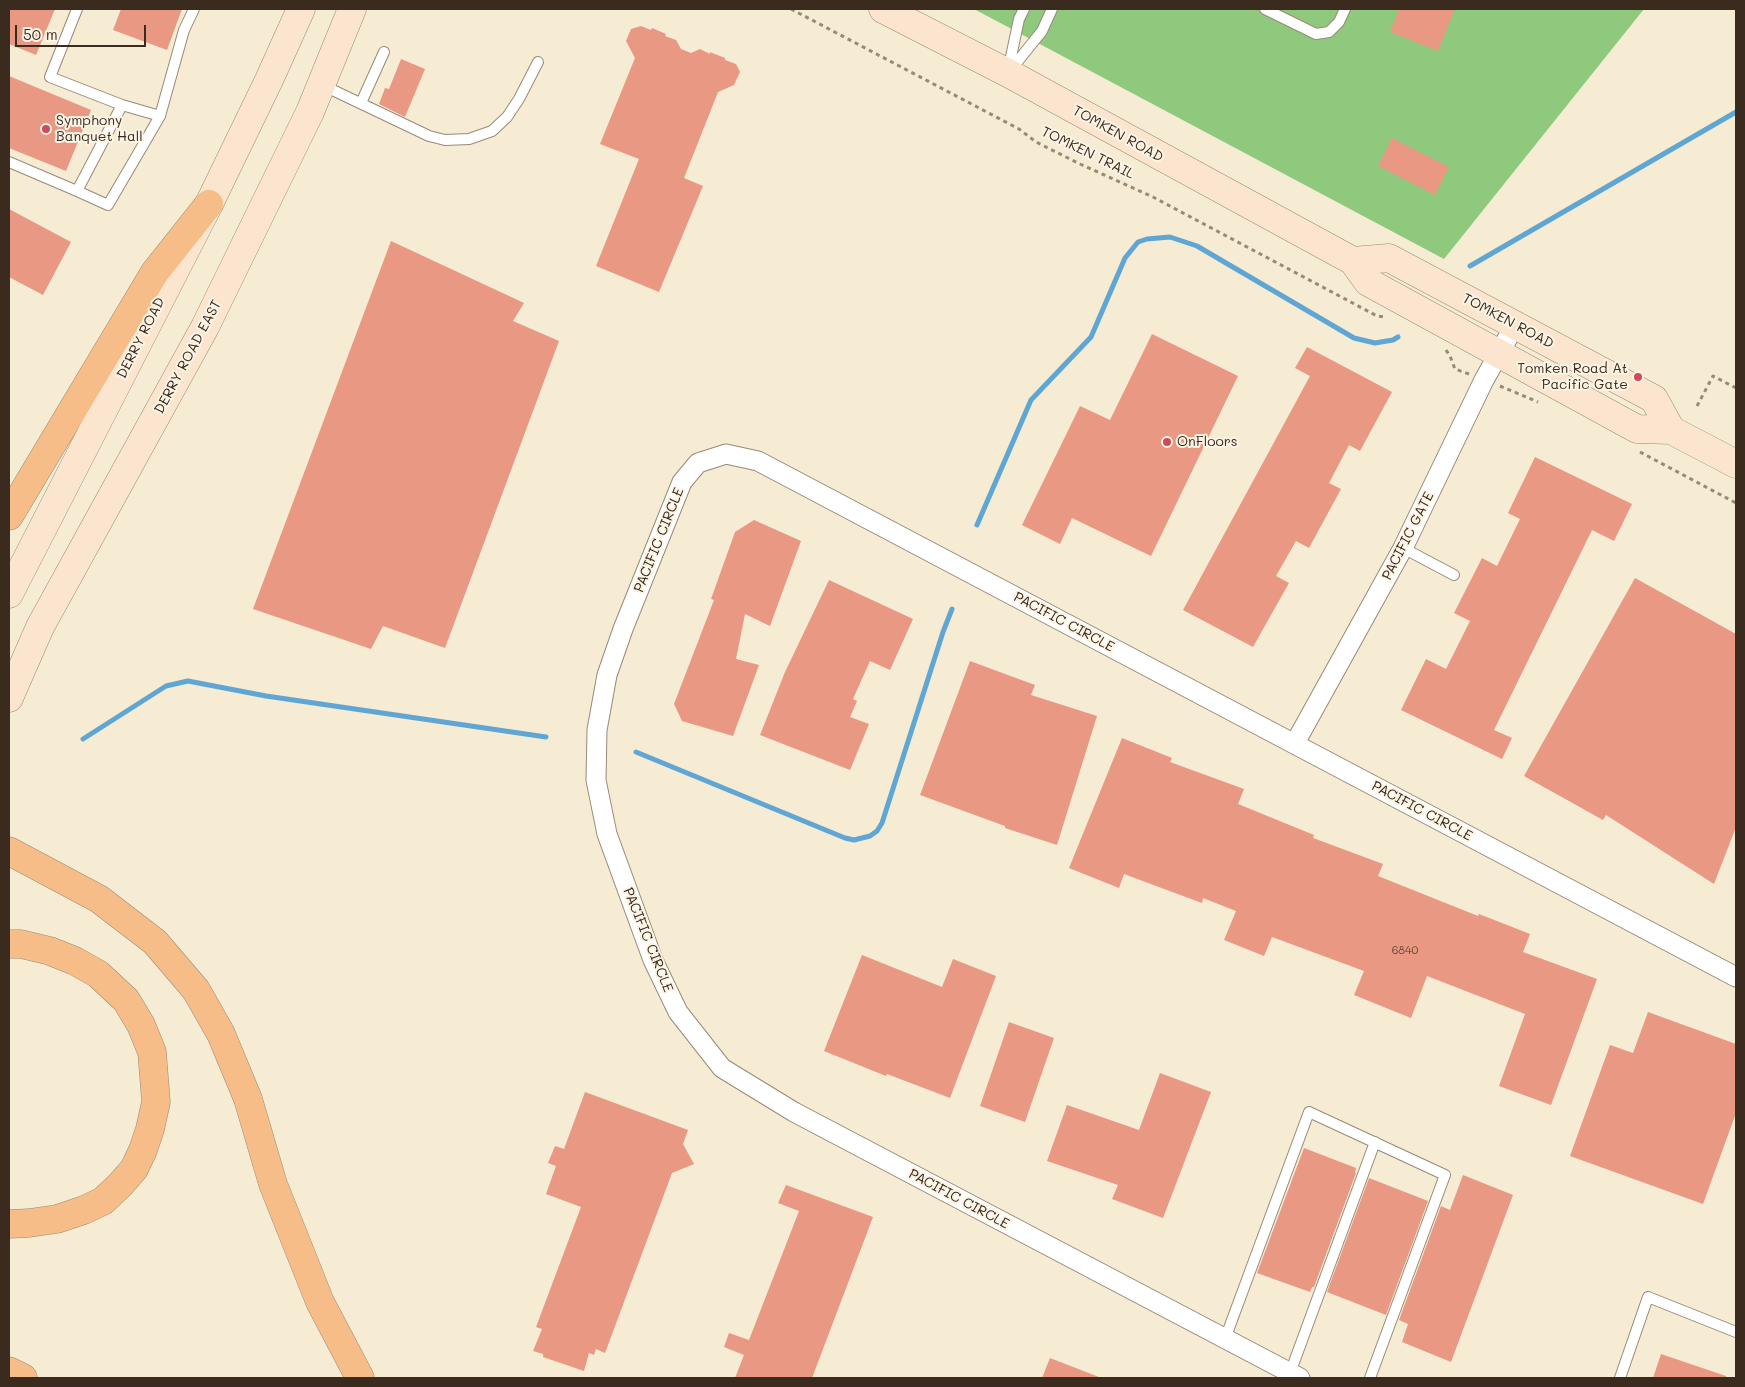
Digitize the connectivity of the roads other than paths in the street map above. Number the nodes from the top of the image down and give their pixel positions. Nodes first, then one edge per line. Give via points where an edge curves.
1 (77, 9) edge
2 (194, 9) edge
3 (301, 9) edge
4 (352, 9) edge
5 (882, 9) edge
6 (1024, 9) edge
7 (1052, 9) edge
8 (1265, 9) edge
9 (1345, 9) edge
10 (384, 52) dead end
11 (538, 62) dead end
12 (1008, 73) junction
13 (321, 84) junction
14 (361, 103) junction
15 (122, 105) junction
16 (160, 116) junction
17 (9, 162) edge
18 (77, 191) junction
19 (209, 204) junction
20 (1353, 262) junction
21 (1515, 325) junction
22 (1499, 353) junction
23 (1671, 430) junction
24 (1736, 464) edge
25 (9, 516) edge
26 (1403, 548) junction
27 (1454, 575) dead end
28 (9, 594) edge
29 (9, 698) edge
30 (1295, 743) junction
31 (9, 851) edge
32 (9, 944) edge
33 (1736, 977) edge
34 (1376, 1142) junction
35 (9, 1224) edge
36 (1736, 1332) edge
37 (1225, 1339) junction
38 (9, 1371) edge
39 (1295, 1376) edge
40 (23, 1378) edge
41 (360, 1378) edge
42 (1370, 1378) edge
43 (1620, 1378) edge

1 - 15 lane via 50,77
2 - 16 lane via 184,30
3 - 19 main road, DERRY ROAD
4 - 13 main road, DERRY ROAD EAST
5 - 12 main road, TOMKEN ROAD
6 - 12 lane
7 - 12 lane via 1042,31
8 - 9 lane via 1316,34 1329,32
10 - 14 lane
11 - 14 lane via 507,117 492,131 469,139 444,140 429,136
12 - 20 main road, TOMKEN ROAD
13 - 14 lane
13 - 29 main road, DERRY ROAD EAST via 205,327 40,627
15 - 16 lane
15 - 18 lane
16 - 18 lane via 108,205
17 - 18 lane
19 - 25 highway via 155,272
19 - 28 main road, DERRY ROAD
20 - 21 main road, TOMKEN ROAD via 1389,258
20 - 22 main road, TOMKEN ROAD via 1368,282
21 - 22 street, PACIFIC GATE
21 - 23 main road, TOMKEN ROAD via 1654,399
22 - 23 main road, TOMKEN ROAD via 1637,429
22 - 26 street, PACIFIC GATE
23 - 24 main road, TOMKEN ROAD
26 - 27 lane
26 - 30 street, PACIFIC GATE
30 - 33 street, PACIFIC CIRCLE
30 - 37 street, PACIFIC CIRCLE via 758,461 726,454 698,463 682,482 607,675 597,730 596,780 616,860 654,960 678,1012 722,1068 794,1112
31 - 41 highway via 99,899 155,942 196,990 222,1034 248,1099 273,1184 320,1302
32 - 35 highway via 50,951 76,961 98,974 126,1000 142,1025 152,1052 156,1102 150,1129 134,1169 103,1201 56,1219
34 - 37 lane via 1309,1112
34 - 39 lane
34 - 42 lane via 1445,1175
36 - 43 lane via 1648,1297
37 - 39 street, PACIFIC CIRCLE
38 - 40 highway

